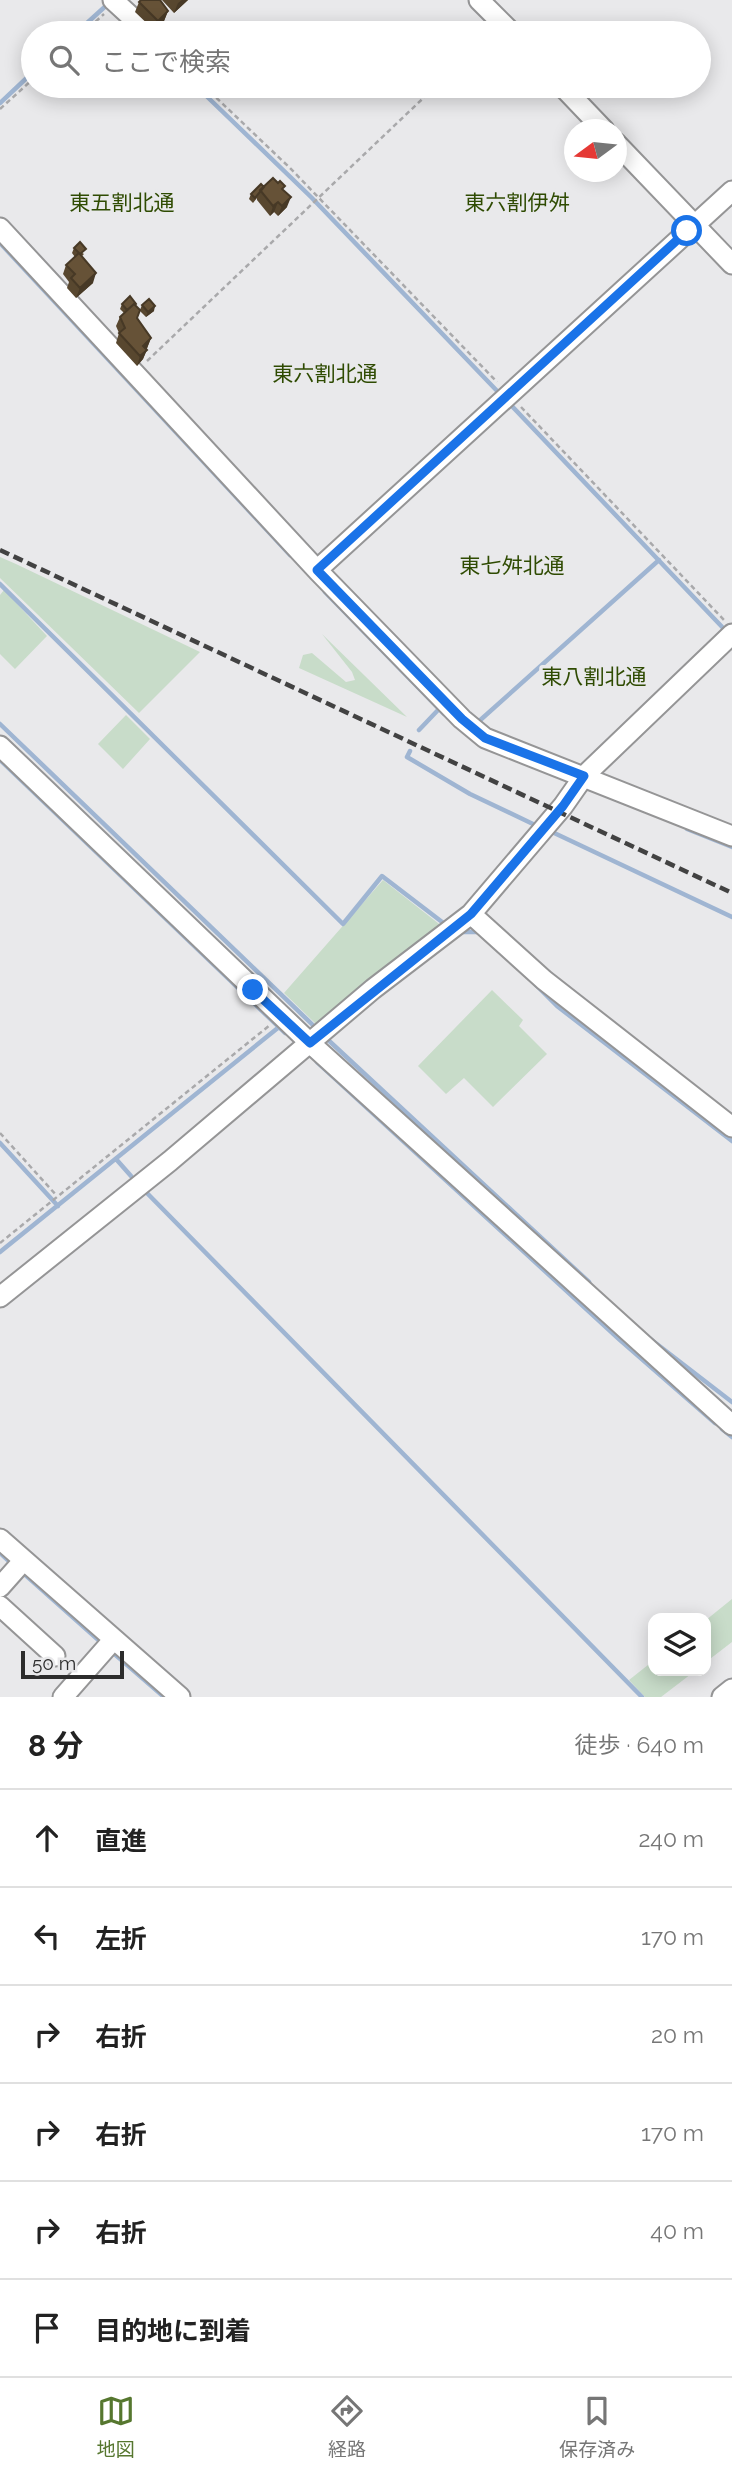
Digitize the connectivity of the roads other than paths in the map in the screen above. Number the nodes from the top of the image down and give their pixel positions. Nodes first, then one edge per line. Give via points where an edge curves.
1 (479, 0) edge
2 (115, 3) edge
3 (135, 21) edge
4 (500, 21) edge
5 (573, 98) edge
6 (594, 119) edge
7 (627, 154) edge
8 (732, 191) edge
9 (0, 228) edge
10 (691, 228) junction
11 (732, 264) edge
12 (317, 570) junction
13 (732, 634) edge
14 (0, 746) edge
15 (580, 781) junction
16 (732, 836) edge
17 (471, 914) junction
18 (312, 1042) junction
19 (732, 1127) edge
20 (0, 1297) edge
21 (732, 1425) edge
22 (0, 1539) edge
23 (15, 1571) edge
24 (0, 1606) edge
25 (109, 1644) junction
26 (55, 1656) dead end
27 (732, 1689) edge
28 (62, 1697) edge
29 (180, 1697) edge
30 (722, 1697) edge

1 - 4 street
2 - 3 street
5 - 6 street
7 - 10 street
8 - 10 street
9 - 12 street
10 - 11 street
10 - 12 street
12 - 15 street via 485,738
13 - 15 street
14 - 18 street
15 - 16 street
15 - 17 street
17 - 18 street
17 - 19 street via 544,980
18 - 20 street
18 - 21 street
22 - 23 street
23 - 25 street
24 - 26 street
25 - 28 street
25 - 29 street
27 - 30 street

